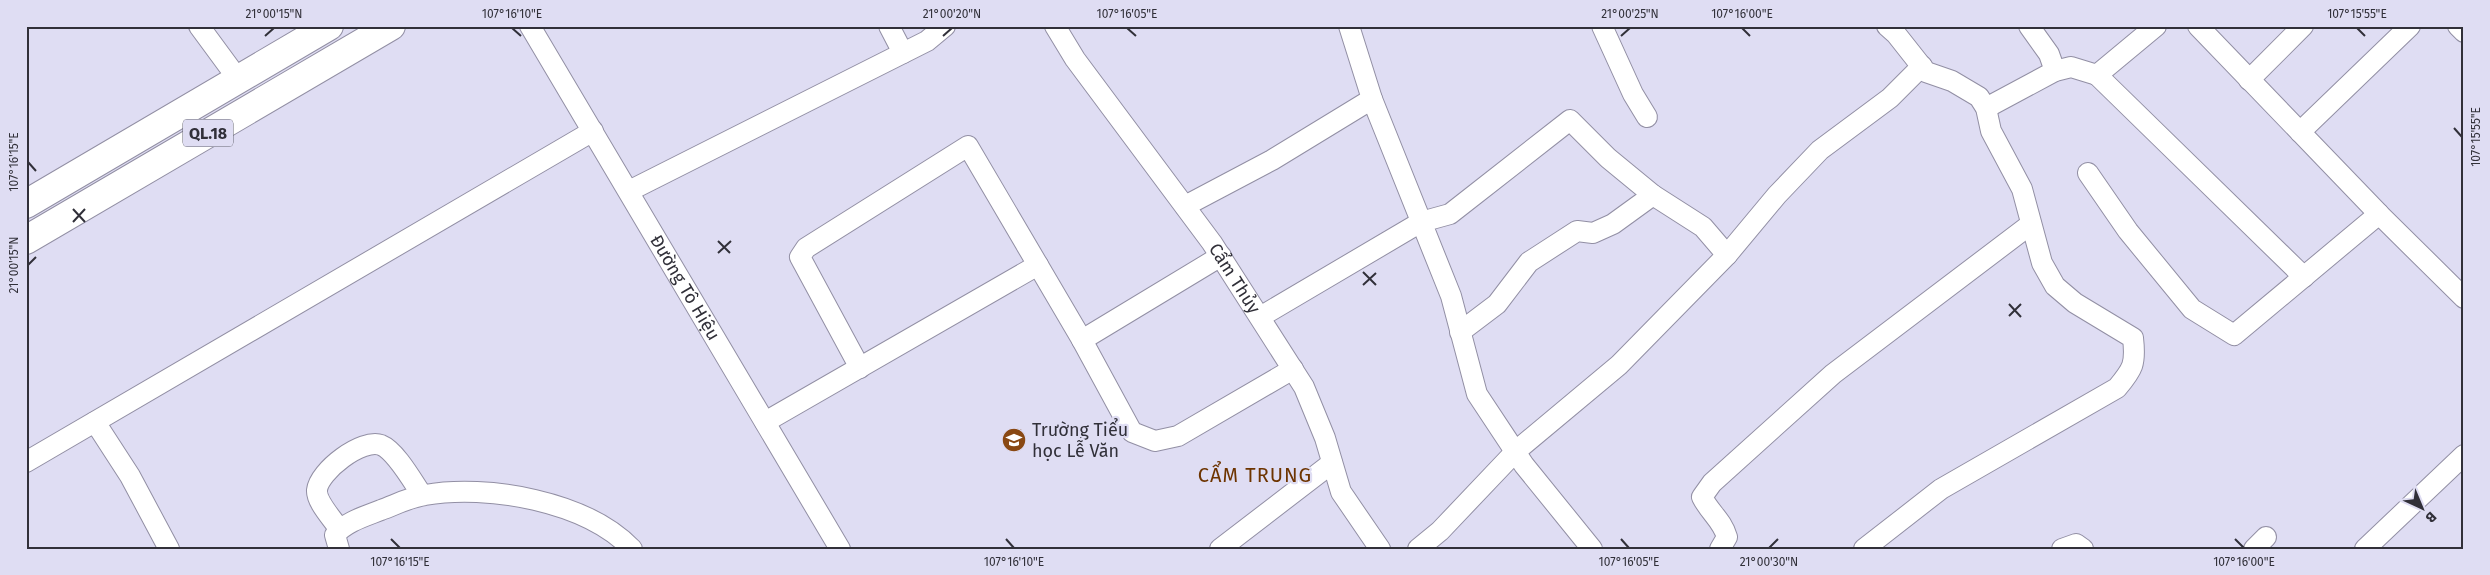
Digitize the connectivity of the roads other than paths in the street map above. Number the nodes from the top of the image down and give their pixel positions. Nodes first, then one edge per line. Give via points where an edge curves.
1 (199, 26) edge
2 (329, 26) edge
3 (390, 26) edge
4 (530, 26) edge
5 (889, 26) edge
6 (945, 26) edge
7 (1055, 26) edge
8 (1349, 26) edge
9 (1602, 26) edge
10 (1887, 26) edge
11 (2029, 26) edge
12 (2156, 26) edge
13 (2198, 26) edge
14 (2303, 26) edge
15 (2410, 26) edge
16 (2458, 26) edge
17 (2464, 32) edge
18 (903, 53) junction
19 (1922, 66) junction
20 (2055, 71) junction
21 (2098, 75) junction
22 (238, 79) junction
23 (2249, 80) junction
24 (1372, 99) junction
25 (1986, 108) junction
26 (1647, 118) dead end
27 (593, 131) junction
28 (2300, 132) junction
29 (2088, 173) dead end
30 (629, 191) junction
31 (1653, 195) junction
32 (26, 204) edge
33 (1185, 206) junction
34 (2379, 214) junction
35 (1422, 222) junction
36 (2031, 224) junction
37 (26, 240) edge
38 (1727, 254) junction
39 (1221, 256) junction
40 (1038, 265) junction
41 (2304, 277) junction
42 (2464, 298) edge
43 (1260, 317) junction
44 (1460, 332) junction
45 (1082, 340) junction
46 (860, 368) junction
47 (1293, 369) junction
48 (95, 422) junction
49 (766, 422) junction
50 (1516, 451) junction
51 (2464, 455) edge
52 (26, 462) edge
53 (1332, 463) junction
54 (422, 495) junction
55 (339, 539) edge
56 (169, 549) edge
57 (632, 549) edge
58 (840, 549) edge
59 (1220, 549) edge
60 (1380, 549) edge
61 (1418, 549) edge
62 (1592, 549) edge
63 (1720, 549) edge
64 (1864, 549) edge
65 (2062, 549) edge
66 (2083, 549) edge
67 (2365, 549) edge

1 - 22 street
2 - 22 highway, QL.18
3 - 37 highway, QL.18
4 - 27 street, Đường Tô Hiệu
5 - 18 street
6 - 18 street via 927,41
7 - 33 street, Cẩm Thủy via 1075,59
8 - 24 street
9 - 26 street
10 - 19 street
11 - 20 street via 2049,54
12 - 21 street
13 - 23 street
14 - 23 street
15 - 28 street
16 - 17 street
18 - 30 street
19 - 25 street via 1926,72 1952,81 1979,97
19 - 38 street via 1890,98 1820,150
20 - 21 street via 2071,67
20 - 25 street
21 - 41 street
22 - 32 highway, QL.18
23 - 28 street
24 - 33 street via 1272,160
24 - 35 street
25 - 36 street via 1992,131 2022,189
27 - 30 street, Đường Tô Hiệu
27 - 48 street
28 - 34 street
29 - 41 street via 2128,231 2192,309 2234,335
30 - 49 street, Đường Tô Hiệu
31 - 35 street via 1608,158 1570,120 1450,214
31 - 38 street via 1703,227
31 - 44 street via 1613,224 1593,233 1577,231 1529,262 1497,304
33 - 39 street, Cẩm Thủy
34 - 41 street
34 - 42 street
35 - 43 street
35 - 44 street via 1451,296
36 - 63 street via 1833,374 1712,483 1702,497 1723,524 1727,537
36 - 64 street via 2042,263 2055,286 2075,303 2134,338 2135,358 2131,371 2117,388 1941,489
38 - 50 street via 1619,365
39 - 43 street, Cẩm Thủy
39 - 45 street
40 - 45 street
40 - 46 street
40 - 46 street via 968,146 806,248 800,258
43 - 47 street, Cẩm Thủy
44 - 50 street via 1477,394
45 - 47 street via 1132,432 1155,442 1178,436
46 - 49 street
47 - 53 street, Cẩm Thủy via 1304,388
48 - 52 street
48 - 56 street via 130,476
49 - 58 street, Đường Tô Hiệu
50 - 61 street
50 - 62 street
51 - 67 street
53 - 59 street
53 - 60 street, Cẩm Thủy via 1341,492
54 - 55 street via 370,515
54 - 55 street via 390,451 375,444 361,446 340,460 319,482 318,496
54 - 57 street via 461,490 525,497 603,524
65 - 66 street via 2076,544

